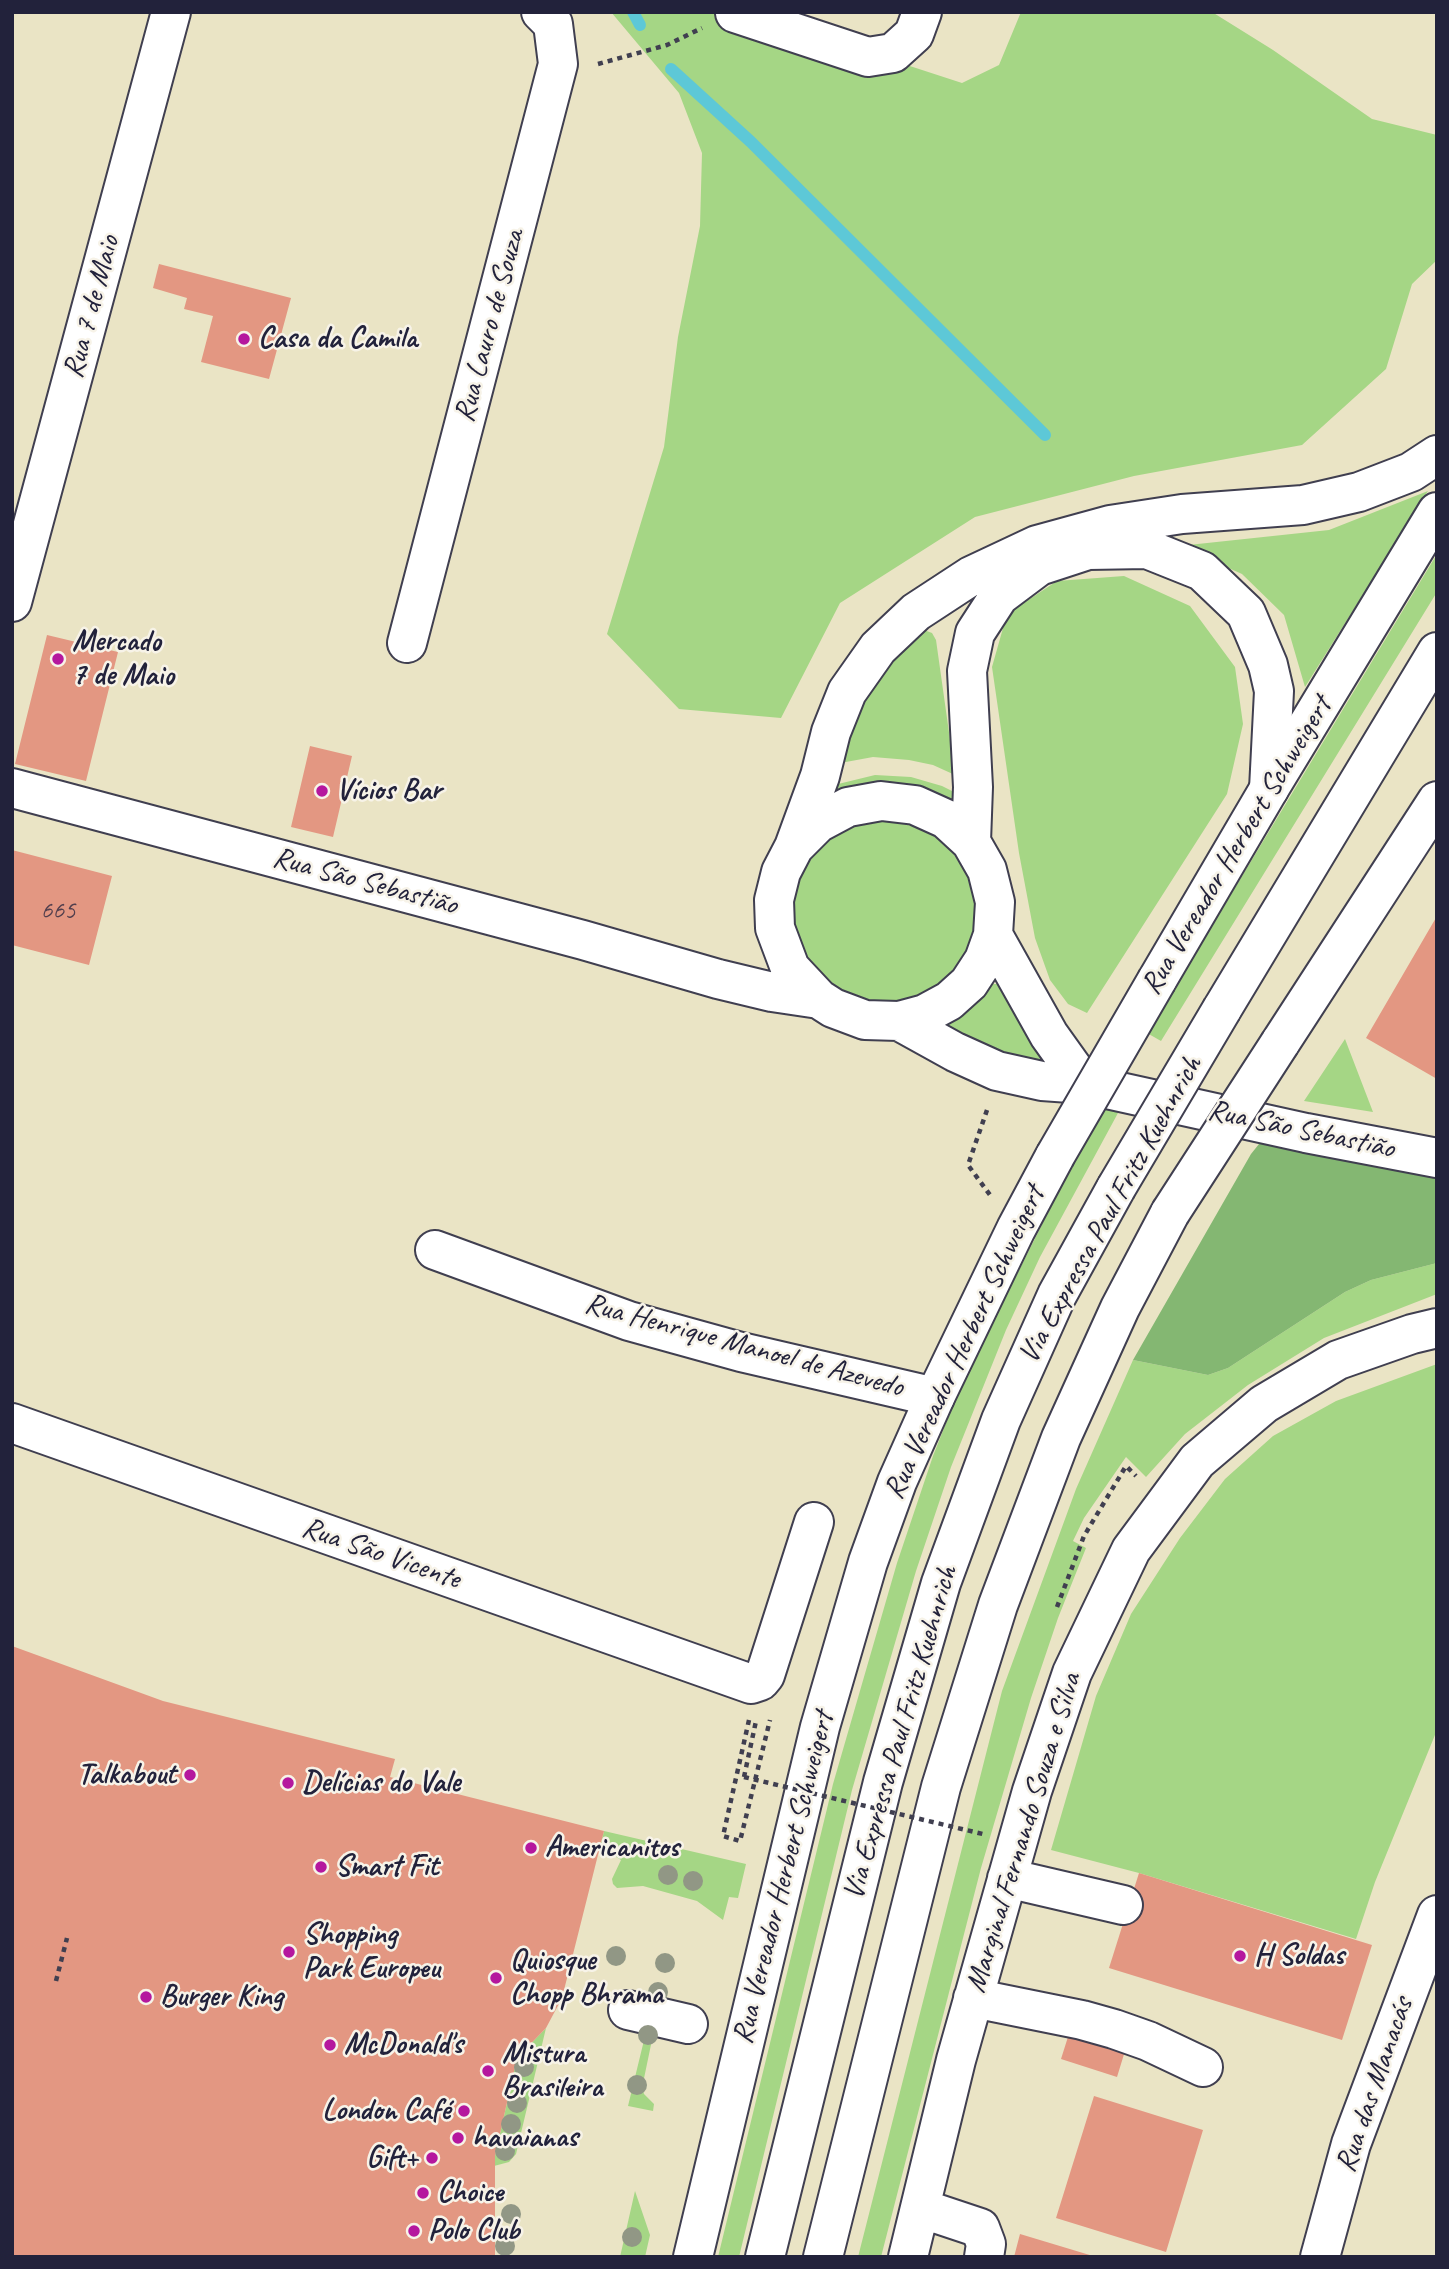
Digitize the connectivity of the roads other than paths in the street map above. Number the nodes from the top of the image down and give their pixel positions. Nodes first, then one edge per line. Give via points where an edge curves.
1 (171, 12) edge
2 (541, 12) edge
3 (922, 12) edge
4 (735, 13) edge
5 (1437, 455) edge
6 (1437, 512) edge
7 (12, 602) edge
8 (407, 643) dead end
9 (1437, 652) edge
10 (12, 788) edge
11 (1269, 789) junction
12 (1437, 801) edge
13 (971, 842) junction
14 (794, 847) junction
15 (775, 928) junction
16 (993, 935) junction
17 (718, 979) junction
18 (819, 999) junction
19 (899, 1021) junction
20 (1084, 1084) junction
21 (1437, 1158) edge
22 (435, 1250) dead end
23 (1437, 1328) edge
24 (935, 1397) junction
25 (12, 1423) edge
26 (814, 1521) dead end
27 (1007, 1878) junction
28 (1123, 1905) dead end
29 (1437, 1915) edge
30 (973, 1998) junction
31 (628, 2010) dead end
32 (688, 2024) dead end
33 (1203, 2067) dead end
34 (920, 2208) junction
35 (693, 2257) edge
36 (765, 2257) edge
37 (823, 2257) edge
38 (908, 2257) edge
39 (984, 2257) edge
40 (1320, 2257) edge

1 - 7 street, Rua 7 de Maio
2 - 8 street, Rua Lauro de Souza via 553,24 558,64
3 - 4 street via 914,34 893,53 868,57
5 - 14 street via 1410,472 1359,492 1303,505 1182,514 1110,525 1037,545 971,576 916,612 878,648 847,692
6 - 11 street, Rua Vereador Herbert Schweigert
9 - 36 street, Via Expressa Paul Fritz Kuehnrich, bridge via 1116,1188 1057,1296 1001,1420 941,1583 883,1782
10 - 17 street, Rua São Sebastião
11 - 13 street via 1274,691 1246,613 1202,570 1147,549 1088,550 1039,566 999,596 975,633 967,671
11 - 24 street, Rua Vereador Herbert Schweigert, bridge via 1055,1156
12 - 37 street, Via Expressa Paul Fritz Kuehnrich, bridge via 1170,1213 1120,1307 1061,1438 998,1605 941,1787
13 - 14 street via 946,819 915,805 881,801 848,807 818,822
13 - 16 street via 993,891
14 - 15 street via 774,900
15 - 17 street via 755,958
15 - 18 street via 790,968
16 - 19 street via 969,983 949,1001
16 - 20 street via 1049,1035
17 - 18 street, Rua São Sebastião
18 - 19 street via 865,1020
19 - 20 street, Rua São Sebastião via 997,1070 1042,1081
20 - 21 street, Rua São Sebastião
22 - 24 street, Rua Henrique Manoel de Azevedo via 629,1321
23 - 27 street, Marginal Fernando Souza e Silva via 1338,1360 1264,1404 1197,1461 1131,1550 1072,1673
24 - 35 street, Rua Vereador Herbert Schweigert via 868,1562 820,1727
25 - 26 street, Rua São Vicente via 751,1698 765,1675
27 - 28 street
27 - 30 street, Marginal Fernando Souza e Silva
29 - 40 street, Rua das Manacás via 1351,2144
30 - 33 street via 1114,2029
30 - 34 street, Marginal Fernando Souza e Silva
31 - 32 street
34 - 38 street, Marginal Fernando Souza e Silva
34 - 39 street via 980,2228 986,2244

